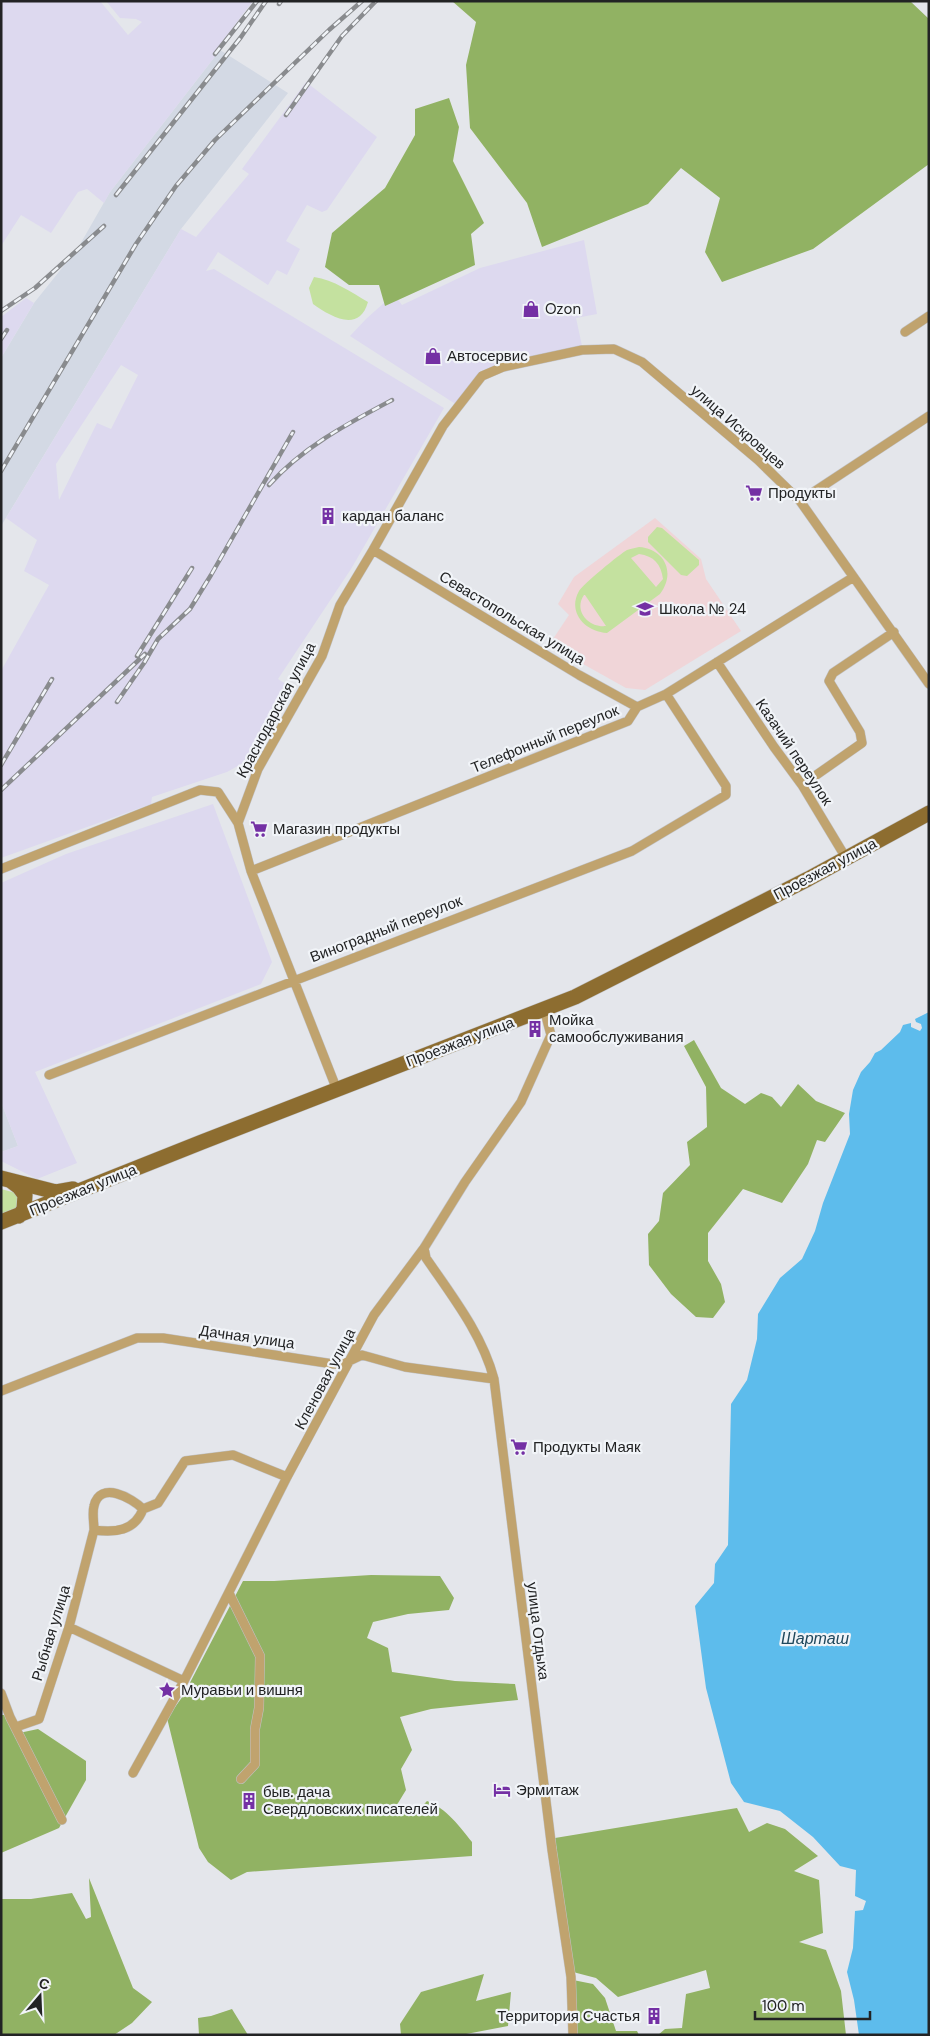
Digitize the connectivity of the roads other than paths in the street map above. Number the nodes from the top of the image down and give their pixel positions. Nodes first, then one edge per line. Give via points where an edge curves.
1 (929, 316) edge
2 (905, 332) dead end
3 (504, 367) joint
4 (929, 416) edge
5 (800, 501) junction
6 (373, 550) junction
7 (852, 578) junction
8 (894, 632) junction
9 (717, 662) junction
10 (929, 684) edge
11 (666, 694) junction
12 (637, 707) junction
13 (802, 786) junction
14 (929, 813) edge
15 (238, 823) junction
16 (846, 858) junction
17 (1, 869) edge
18 (251, 871) junction
19 (295, 979) junction
20 (544, 1009) junction
21 (49, 1075) dead end
22 (337, 1090) junction
23 (5, 1179) edge
24 (94, 1185) junction
25 (7, 1221) edge
26 (424, 1248) junction
27 (352, 1359) junction
28 (494, 1379) junction
29 (1, 1391) edge
30 (287, 1477) junction
31 (143, 1509) junction
32 (94, 1530) junction
33 (229, 1593) junction
34 (69, 1627) junction
35 (184, 1681) junction
36 (1, 1693) edge
37 (16, 1727) junction
38 (132, 1773) dead end
39 (241, 1779) dead end
40 (62, 1820) dead end
41 (572, 2035) edge

1 - 2 street
3 - 5 street, улица Искровцев via 582,350 614,348 642,362 758,460
3 - 6 street, Краснодарская улица via 482,376 443,426
4 - 5 street
5 - 7 street, улица Искровцев
6 - 12 street, Севастопольская улица
6 - 15 street, Краснодарская улица via 340,604 322,656 258,769
7 - 8 street, улица Искровцев
7 - 9 street, Телефонный переулок
8 - 10 street, улица Искровцев
8 - 13 street via 833,673 828,681 860,732 862,743
9 - 11 street, Телефонный переулок
9 - 13 street, Казачий переулок
11 - 12 street, Телефонный переулок
11 - 19 street, Виноградный переулок via 726,786 726,795 632,851
12 - 18 street, Телефонный переулок via 628,721
13 - 16 street, Казачий переулок
14 - 16 main road, Проезжая улица
15 - 17 street via 218,792 200,790
15 - 18 street
16 - 20 main road, Проезжая улица via 651,960
18 - 19 street
19 - 21 street, Виноградный переулок
19 - 22 street
20 - 22 main road, Проезжая улица
20 - 26 street, Кленовая улица via 551,1035 521,1102
22 - 24 main road, Проезжая улица
23 - 24 main road via 56,1192
23 - 25 main road via 25,1195 24,1208
24 - 25 main road, Проезжая улица
26 - 27 street, Кленовая улица via 374,1315
26 - 28 street, улица Отдыха via 426,1258 464,1314 489,1360
27 - 28 street, Дачная улица via 362,1355 405,1367
27 - 29 street, Дачная улица via 343,1364 333,1364 162,1338 137,1338
27 - 30 street, Кленовая улица
28 - 41 street, улица Отдыха via 570,1977
30 - 31 street via 233,1455 185,1461 158,1503
30 - 33 street, Кленовая улица
31 - 32 street via 140,1518 126,1528 107,1532
31 - 32 street, Рыбная улица via 117,1493 102,1495 94,1506
32 - 34 street, Рыбная улица
33 - 35 street, Кленовая улица
33 - 39 street via 260,1656 254,1764
34 - 35 street
34 - 37 street, Рыбная улица via 39,1720
35 - 38 street, Кленовая улица
36 - 37 street
37 - 40 street

